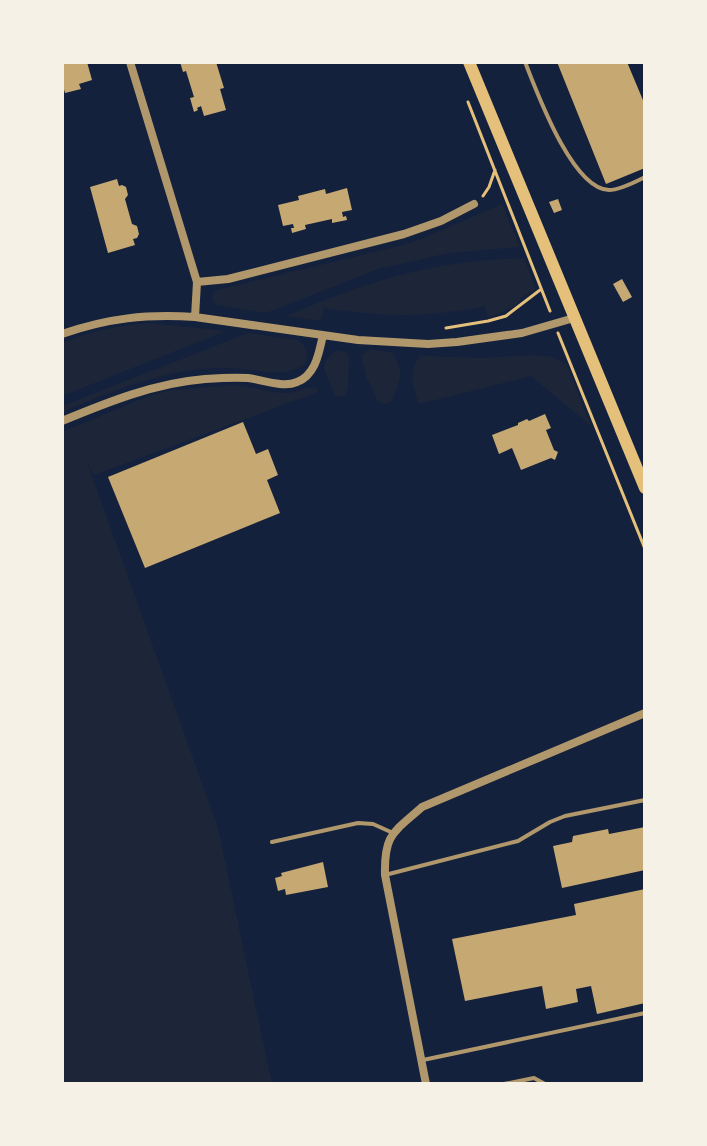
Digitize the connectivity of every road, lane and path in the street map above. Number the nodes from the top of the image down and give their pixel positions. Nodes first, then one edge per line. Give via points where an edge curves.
1 (130, 62) edge
2 (469, 62) edge
3 (525, 62) edge
4 (465, 95) dead end
5 (495, 170) junction
6 (645, 177) edge
7 (474, 204) joint
8 (197, 282) junction
9 (541, 290) junction
10 (195, 317) junction
11 (574, 318) junction
12 (554, 323) junction
13 (438, 330) dead end
14 (62, 334) edge
15 (323, 335) junction
16 (62, 421) edge
17 (645, 488) edge
18 (645, 549) edge
19 (645, 713) edge
20 (645, 800) edge
21 (393, 833) junction
22 (272, 842) dead end
23 (385, 875) junction
24 (645, 1013) edge
25 (421, 1060) junction
26 (426, 1084) edge
27 (504, 1084) edge
28 (545, 1084) edge

1 - 8 street
2 - 11 main road
3 - 6 lane via 546,115 588,181 611,190
4 - 5 path
5 - 7 path
5 - 9 path
7 - 8 street via 404,234 228,279
8 - 10 street
9 - 12 path
9 - 13 path via 506,316
10 - 14 street via 135,316
10 - 15 street
11 - 12 street
11 - 17 main road
12 - 15 street via 488,339 428,344
12 - 18 path
15 - 16 street via 312,369 298,382 180,381
19 - 21 street via 422,807
20 - 23 lane via 565,816 518,841
21 - 22 lane via 358,823
21 - 23 street via 385,852
23 - 25 street
24 - 25 lane
25 - 26 street
27 - 28 lane via 534,1078

